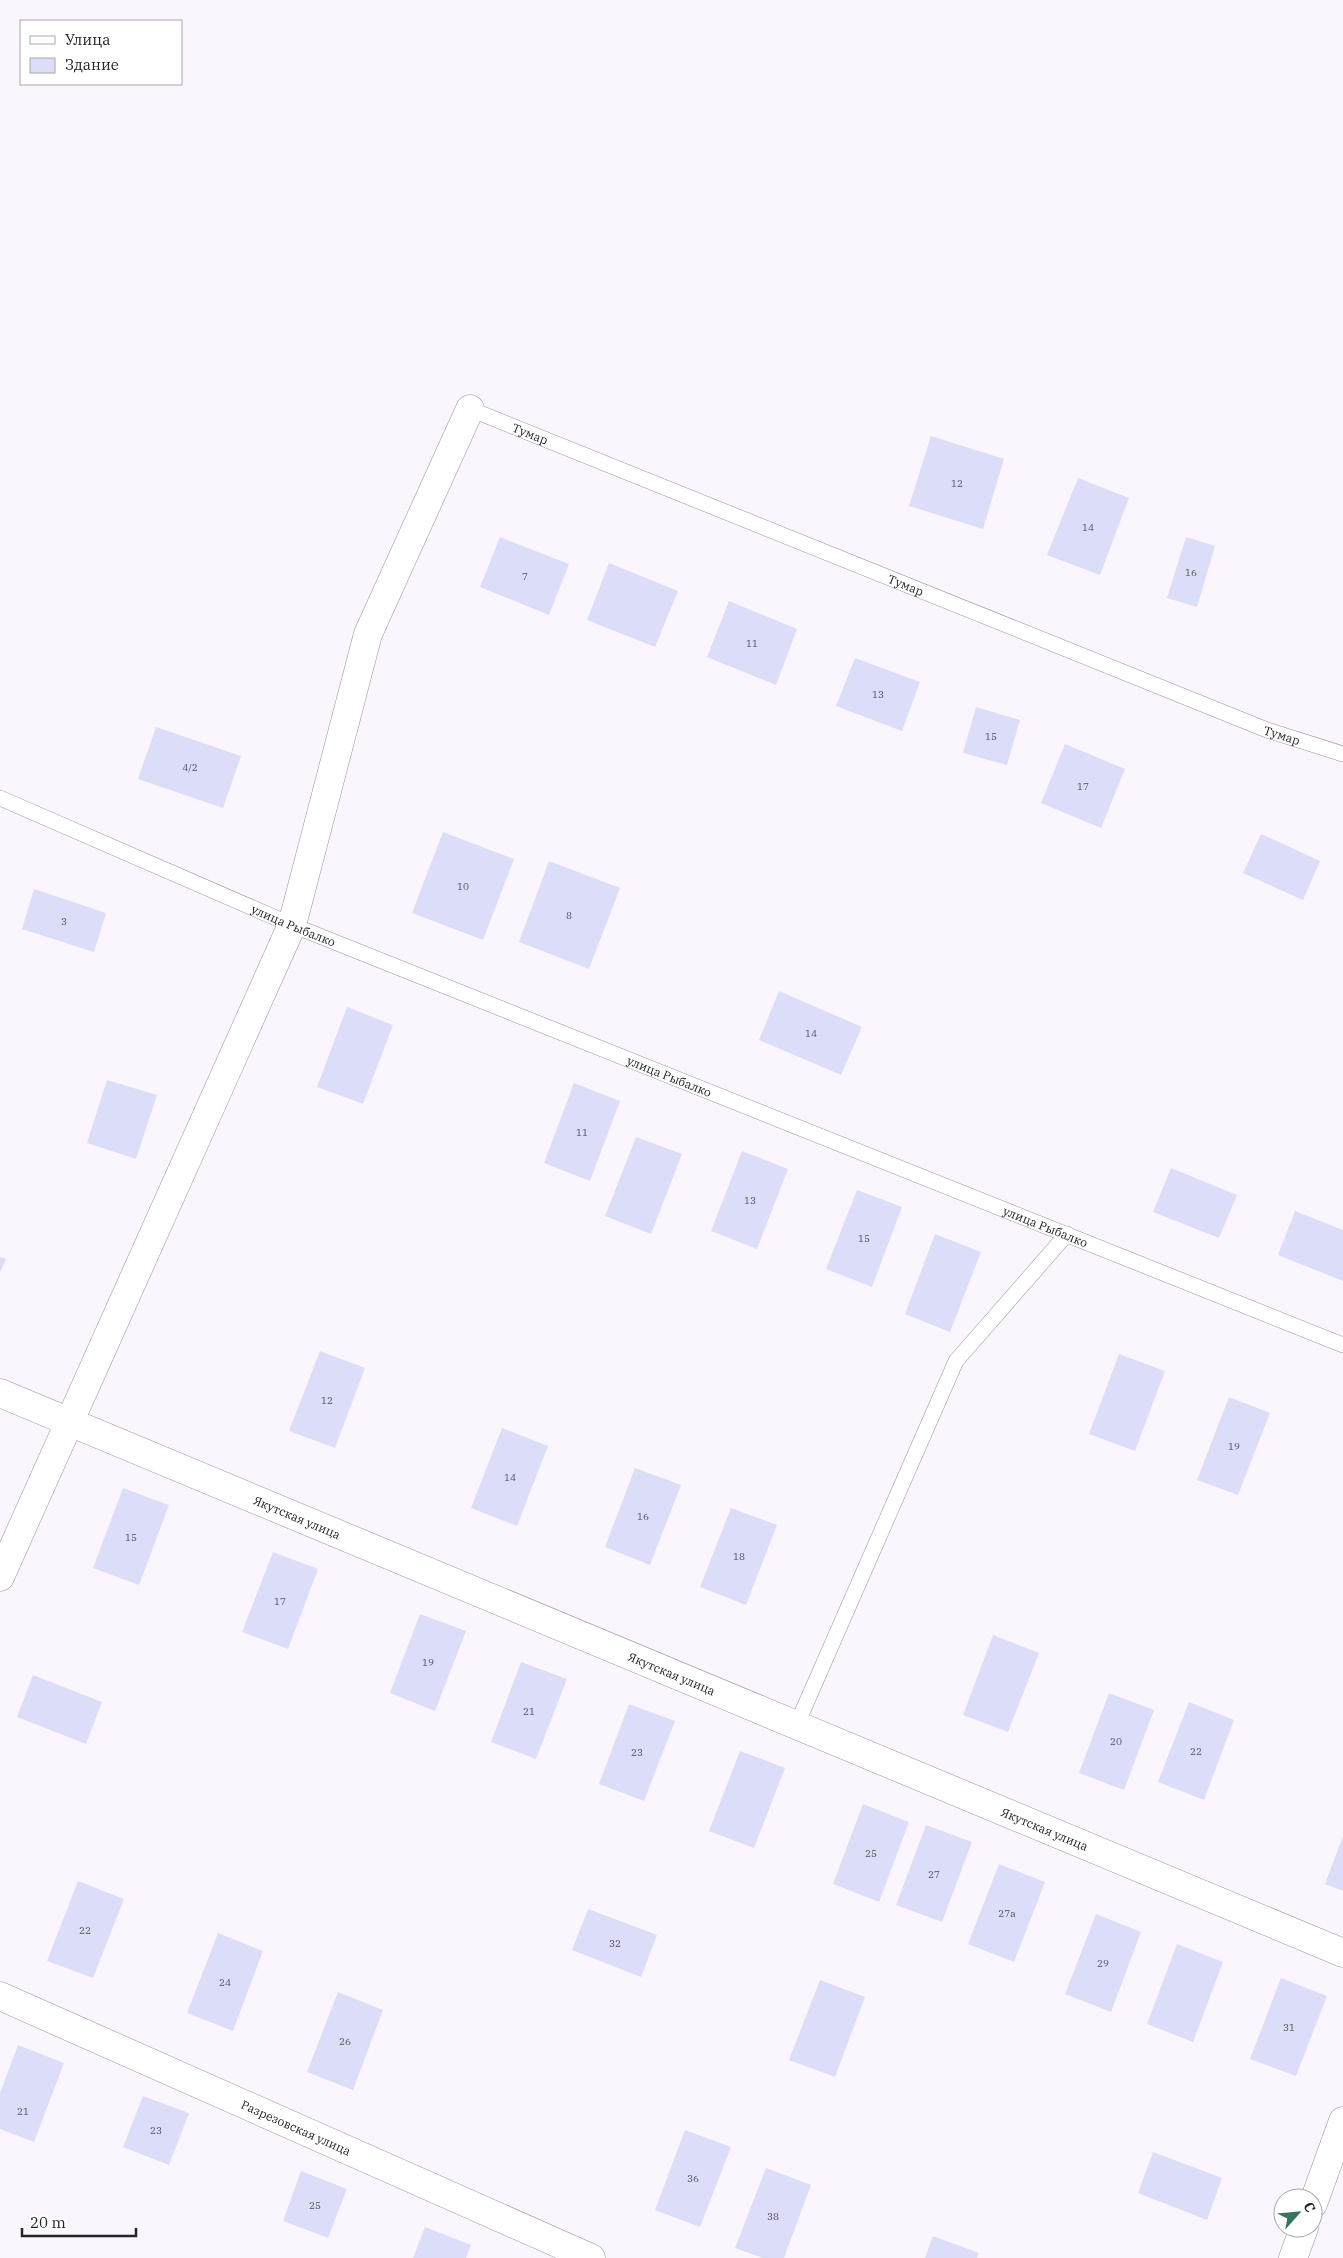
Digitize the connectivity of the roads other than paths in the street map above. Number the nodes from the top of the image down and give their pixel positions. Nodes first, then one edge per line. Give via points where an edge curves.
1 (470, 409) joint
2 (1343, 754) edge
3 (0, 798) edge
4 (292, 925) junction
5 (1067, 1234) junction
6 (1343, 1344) edge
7 (0, 1393) edge
8 (70, 1423) junction
9 (0, 1577) edge
10 (797, 1724) junction
11 (1343, 1952) edge
12 (0, 1996) edge
13 (1343, 2121) edge
14 (1319, 2188) edge
15 (1301, 2238) edge
16 (581, 2256) edge
17 (1294, 2258) edge

1 - 2 lane, Тумар via 1258,726
1 - 4 street via 368,634
3 - 4 lane, улица Рыбалко
4 - 5 lane, улица Рыбалко
4 - 8 street
5 - 6 lane, улица Рыбалко
5 - 10 lane via 956,1362
7 - 8 street, Якутская улица
8 - 9 street
8 - 10 street, Якутская улица
10 - 11 street, Якутская улица
12 - 16 street, Разрезовская улица
13 - 14 street
15 - 17 street

